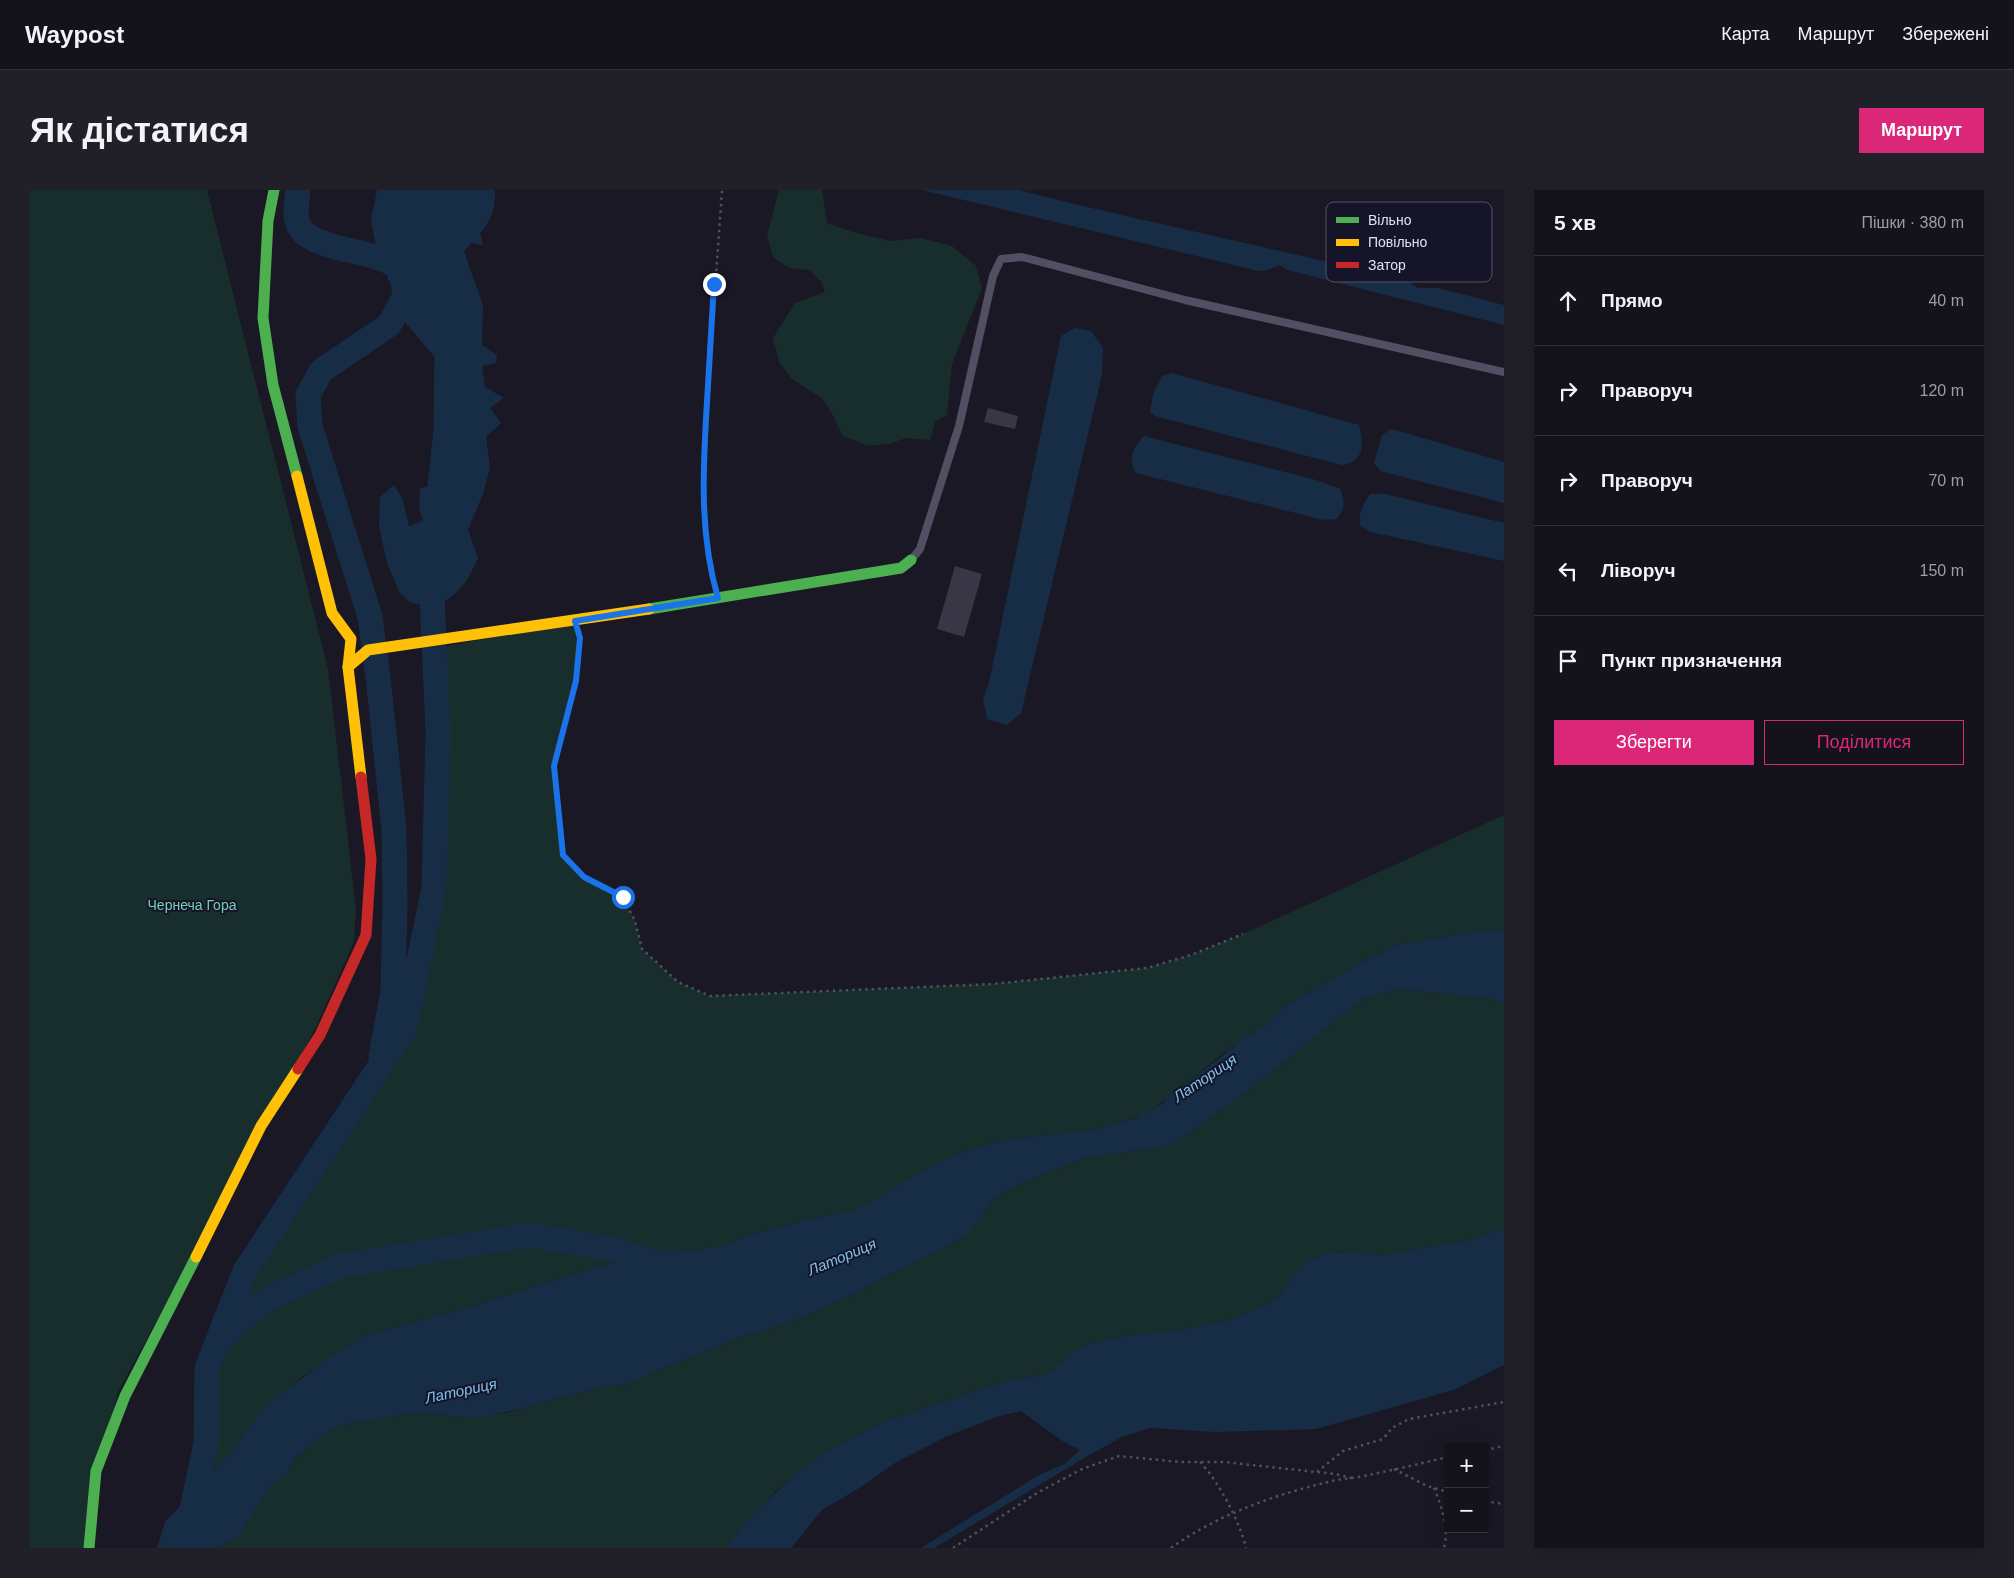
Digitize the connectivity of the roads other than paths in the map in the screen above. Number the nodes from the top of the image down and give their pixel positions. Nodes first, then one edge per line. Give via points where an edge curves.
1 (274, 190) edge
2 (1504, 372) edge
3 (911, 560) joint
4 (348, 667) junction
5 (89, 1548) edge

1 - 4 street via 268,221 263,318 273,385 332,614 351,639
2 - 3 lane via 1185,300 1022,257 1001,259 993,276 959,426 920,549
3 - 4 street via 901,568 575,621 368,650
4 - 5 street via 371,859 366,935 320,1035 261,1126 125,1396 96,1471

